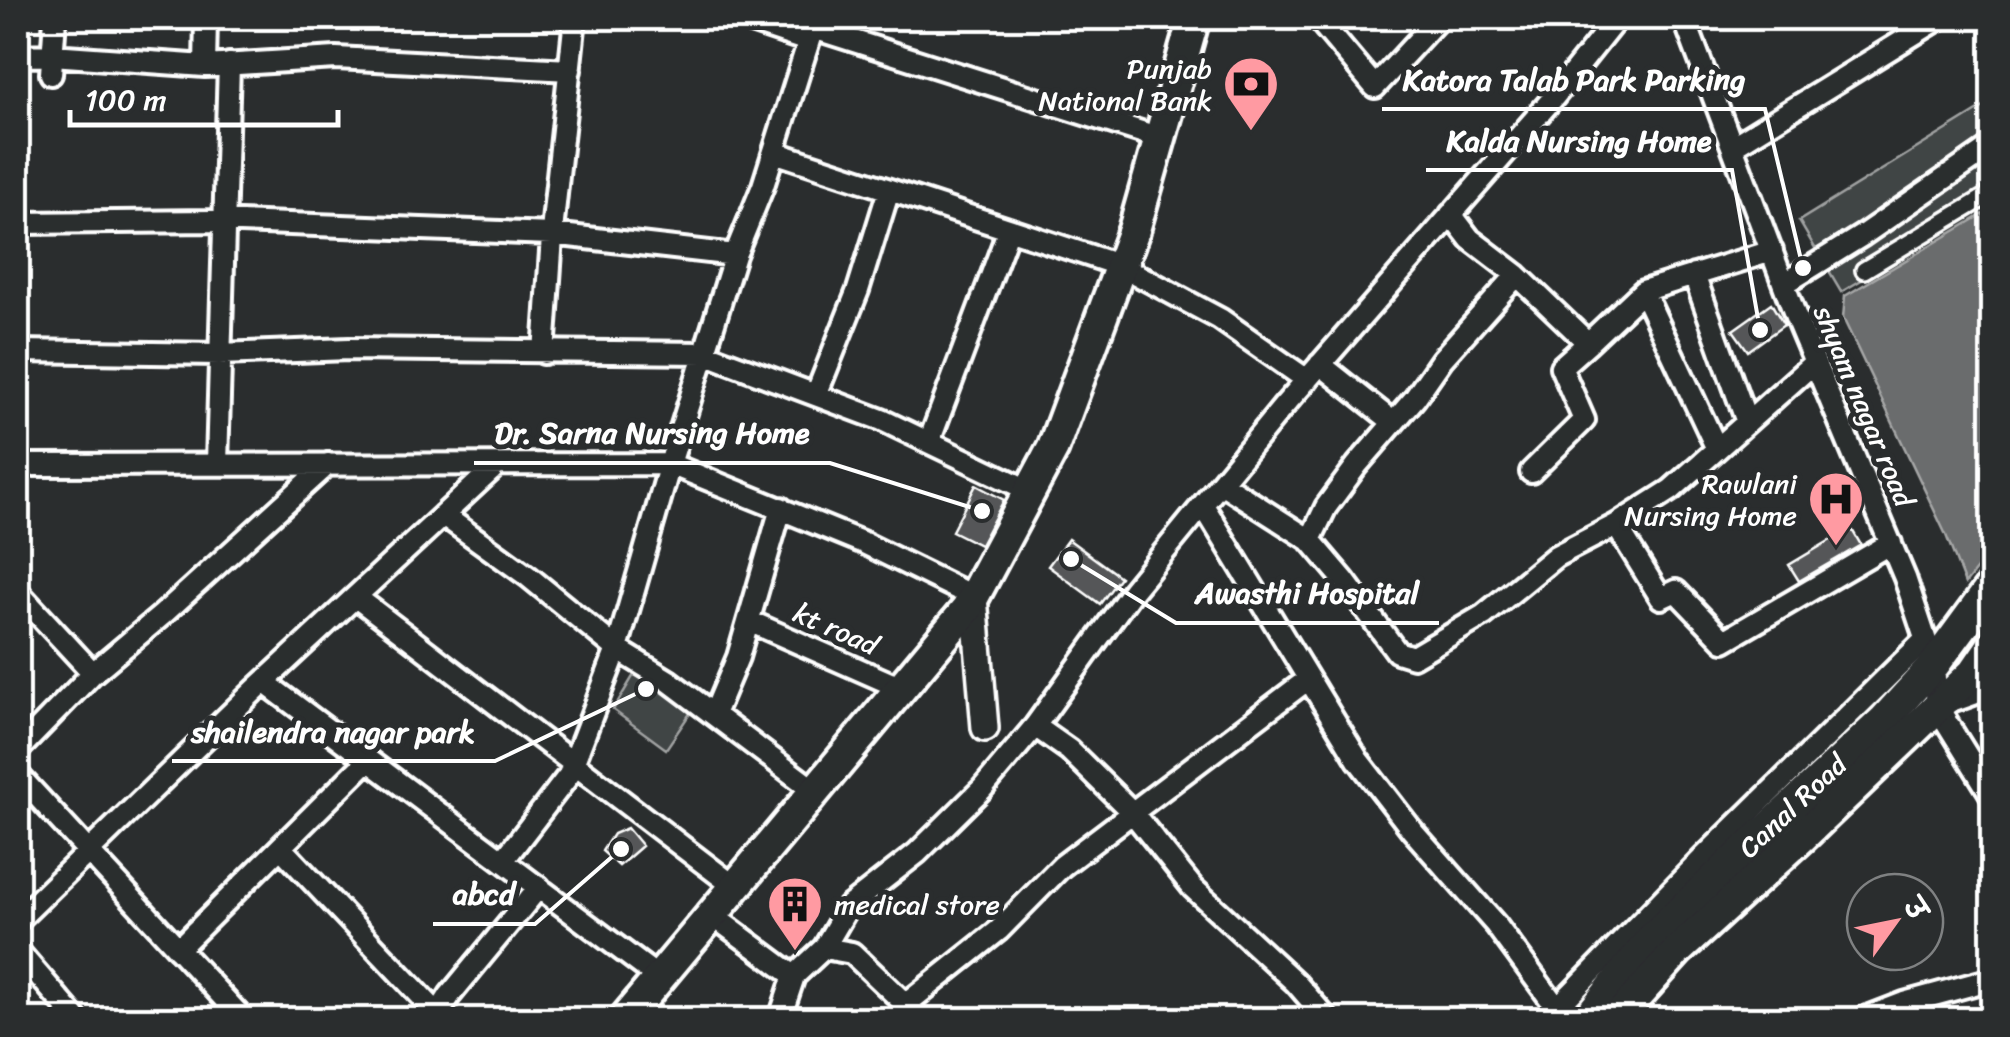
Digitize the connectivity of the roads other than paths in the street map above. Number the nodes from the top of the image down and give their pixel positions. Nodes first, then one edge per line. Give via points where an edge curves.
1 (55, 18) edge
2 (206, 18) edge
3 (575, 18) edge
4 (739, 18) edge
5 (1194, 18) edge
6 (1318, 18) edge
7 (1438, 18) edge
8 (1617, 18) edge
9 (1684, 18) edge
10 (1940, 18) edge
11 (812, 29) edge
12 (18, 56) edge
13 (52, 64) junction
14 (230, 64) junction
15 (205, 66) junction
16 (570, 70) junction
17 (1160, 138) junction
18 (1733, 146) junction
19 (1992, 146) edge
20 (774, 152) junction
21 (889, 190) junction
22 (1992, 193) edge
23 (1451, 214) junction
24 (18, 223) edge
25 (226, 224) junction
26 (1009, 229) junction
27 (552, 234) junction
28 (1772, 252) junction
29 (735, 255) junction
30 (1121, 266) junction
31 (1864, 270) dead end
32 (1517, 275) junction
33 (1694, 275) junction
34 (1784, 284) junction
35 (1643, 290) junction
36 (1588, 342) junction
37 (18, 351) edge
38 (544, 353) junction
39 (704, 353) junction
40 (219, 354) junction
41 (1815, 362) junction
42 (1314, 372) junction
43 (816, 395) junction
44 (1393, 422) junction
45 (1747, 422) junction
46 (929, 442) junction
47 (1717, 449) junction
48 (217, 464) junction
49 (328, 464) junction
50 (670, 464) junction
51 (497, 465) junction
52 (18, 466) edge
53 (1532, 472) dead end
54 (1222, 483) junction
55 (1030, 492) junction
56 (1203, 505) junction
57 (781, 508) junction
58 (443, 515) junction
59 (1616, 525) junction
60 (1310, 540) junction
61 (1891, 544) junction
62 (1992, 586) edge
63 (18, 592) edge
64 (974, 596) junction
65 (356, 597) junction
66 (750, 621) junction
67 (1992, 646) edge
68 (617, 649) junction
69 (1929, 652) junction
70 (93, 673) junction
71 (1307, 680) junction
72 (264, 682) junction
73 (1992, 682) edge
74 (901, 688) junction
75 (1937, 707) junction
76 (714, 714) junction
77 (1035, 726) junction
78 (985, 728) dead end
79 (18, 750) edge
80 (368, 760) junction
81 (574, 761) junction
82 (18, 774) edge
83 (1990, 787) edge
84 (816, 790) junction
85 (1132, 812) junction
86 (282, 849) junction
87 (89, 852) junction
88 (503, 862) junction
89 (540, 887) junction
90 (734, 887) junction
91 (712, 915) junction
92 (18, 920) edge
93 (824, 948) junction
94 (178, 949) junction
95 (18, 951) edge
96 (794, 976) junction
97 (659, 978) junction
98 (1992, 979) edge
99 (906, 1004) junction
100 (1555, 1014) edge
101 (436, 1017) edge
102 (238, 1018) edge
103 (77, 1020) edge
104 (624, 1020) edge
105 (776, 1020) edge
106 (922, 1020) edge
107 (1328, 1020) edge
108 (1586, 1020) edge
109 (1615, 1020) edge
110 (1860, 1020) edge

1 - 13 street
2 - 15 street
3 - 16 street
4 - 11 street
5 - 17 main road
6 - 7 street via 1375,87
8 - 23 street
9 - 18 street, shyam nagar road
10 - 18 street
11 - 17 street
11 - 20 street
12 - 13 street
13 - 15 street
14 - 15 street
14 - 16 street via 336,58
14 - 25 street
16 - 27 street
17 - 30 main road
18 - 28 street, shyam nagar road
19 - 34 street
20 - 21 street
20 - 29 street
21 - 26 street
21 - 43 street
22 - 31 street
23 - 32 street via 1470,239
23 - 42 street
24 - 25 street
25 - 27 street
25 - 40 street
26 - 30 street
26 - 46 street
27 - 29 street
27 - 38 street
28 - 33 street
28 - 34 street, shyam nagar road
29 - 39 street
30 - 42 street
30 - 55 main road
32 - 36 street
32 - 44 street
33 - 35 street
33 - 45 street
34 - 41 street, shyam nagar road
35 - 36 street
35 - 47 street
36 - 53 street via 1561,367 1584,420
37 - 40 street
38 - 39 street
38 - 40 street
39 - 43 street
39 - 50 street
40 - 48 street
41 - 45 street
41 - 61 street, shyam nagar road
42 - 44 street
42 - 54 street
43 - 46 street
44 - 60 street via 1326,507
45 - 47 street
46 - 55 street
47 - 59 street via 1671,490
48 - 49 street
48 - 52 street
49 - 51 street
49 - 70 street
50 - 51 street
50 - 57 street
50 - 68 street
51 - 58 street
54 - 56 street
54 - 60 street
55 - 64 main road
56 - 71 street
56 - 77 street
57 - 64 street
57 - 66 street
58 - 65 street
58 - 68 street
59 - 60 street via 1556,556 1484,615 1414,657 1397,652
59 - 61 street via 1660,598 1676,590 1724,641
61 - 69 street, shyam nagar road
62 - 69 main road, Canal Road
63 - 70 street
64 - 74 main road
64 - 78 street
65 - 72 street
65 - 81 street
66 - 74 street, kt road
66 - 76 street
67 - 75 main road, Canal Road
68 - 76 street
68 - 81 street
69 - 75 street, shyam nagar road
69 - 100 street via 1704,857
69 - 108 main road, Canal Road via 1884,721 1654,935
70 - 79 street
71 - 85 street
71 - 100 street via 1358,760 1496,925
72 - 80 street
72 - 87 street
73 - 75 street
74 - 84 main road
75 - 83 street
75 - 109 main road, Canal Road via 1677,952
76 - 84 street
77 - 85 street
77 - 93 street via 917,853 848,907
80 - 86 street
80 - 88 street
81 - 88 street
81 - 90 street
82 - 87 street
84 - 90 main road
85 - 99 street
85 - 107 street via 1193,888
86 - 94 street
86 - 101 street
87 - 92 street
87 - 94 street
88 - 89 street
89 - 97 street
89 - 101 street
90 - 91 main road
91 - 96 street
91 - 97 main road
93 - 96 street
93 - 99 street via 852,954
94 - 102 street
95 - 103 street
96 - 105 street
97 - 104 main road
98 - 110 street
99 - 106 street

